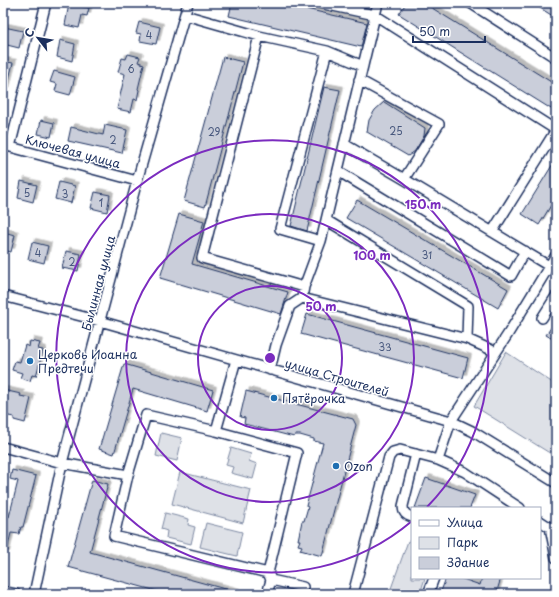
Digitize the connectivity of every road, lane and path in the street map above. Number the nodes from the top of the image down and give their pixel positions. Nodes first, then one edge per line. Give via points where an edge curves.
1 (46, 3) edge
2 (188, 3) edge
3 (319, 3) edge
4 (378, 3) edge
5 (470, 3) edge
6 (185, 15) junction
7 (375, 15) junction
8 (259, 36) junction
9 (327, 51) junction
10 (556, 58) edge
11 (363, 66) junction
12 (359, 80) junction
13 (556, 130) edge
14 (344, 144) junction
15 (6, 146) edge
16 (338, 171) junction
17 (404, 179) junction
18 (137, 180) junction
19 (326, 220) junction
20 (492, 232) junction
21 (321, 240) junction
22 (524, 252) junction
23 (556, 255) edge
24 (549, 266) junction
25 (304, 287) junction
26 (3, 296) edge
27 (556, 296) edge
28 (302, 298) junction
29 (542, 318) dead end
30 (100, 321) junction
31 (467, 339) junction
32 (496, 352) junction
33 (236, 360) junction
34 (270, 370) junction
35 (451, 422) junction
36 (216, 431) junction
37 (3, 447) edge
38 (416, 454) junction
39 (438, 460) junction
40 (62, 463) junction
41 (128, 475) junction
42 (556, 483) edge
43 (518, 507) edge
44 (411, 516) edge
45 (541, 522) edge
46 (553, 529) edge
47 (556, 558) edge
48 (270, 577) junction
49 (434, 579) edge
50 (3, 590) edge
51 (16, 594) edge
52 (34, 594) edge
53 (267, 594) edge
54 (301, 594) edge
55 (353, 594) edge
56 (428, 594) edge

1 - 15 street
2 - 6 street, Былинная улица
3 - 7 street
4 - 7 street
5 - 10 street
6 - 8 street
6 - 18 street, Былинная улица
7 - 11 street
7 - 13 street
8 - 9 street
8 - 25 street via 202,258
9 - 11 street
9 - 21 street via 280,229
11 - 12 street
12 - 14 street
12 - 17 street via 438,124
13 - 20 street
14 - 16 street
14 - 17 street
15 - 18 street, Ключевая улица
16 - 19 street
16 - 22 street via 511,276
17 - 20 street
18 - 30 street, Былинная улица
19 - 21 street
19 - 31 street via 468,306
20 - 22 street
21 - 25 street
22 - 24 street
23 - 24 street
24 - 32 street
25 - 28 street
26 - 30 street, улица Строителей
27 - 29 street
28 - 31 street
28 - 34 street via 290,306
30 - 33 street, улица Строителей
30 - 40 street, Былинная улица
31 - 32 street
32 - 35 street
33 - 34 street, улица Строителей
33 - 36 street
34 - 35 street, улица Строителей
35 - 39 street
35 - 42 street, улица Строителей via 472,431
36 - 41 street via 146,416
36 - 48 street via 297,453
37 - 40 street
38 - 39 street
38 - 44 street via 403,506 404,512
38 - 55 street via 400,450 393,452 389,457
39 - 43 street via 462,471
40 - 41 street
40 - 52 street, Былинная улица
41 - 48 street via 114,536
45 - 46 street
46 - 47 street
48 - 53 street
48 - 54 street via 303,587
49 - 56 street
50 - 51 street

